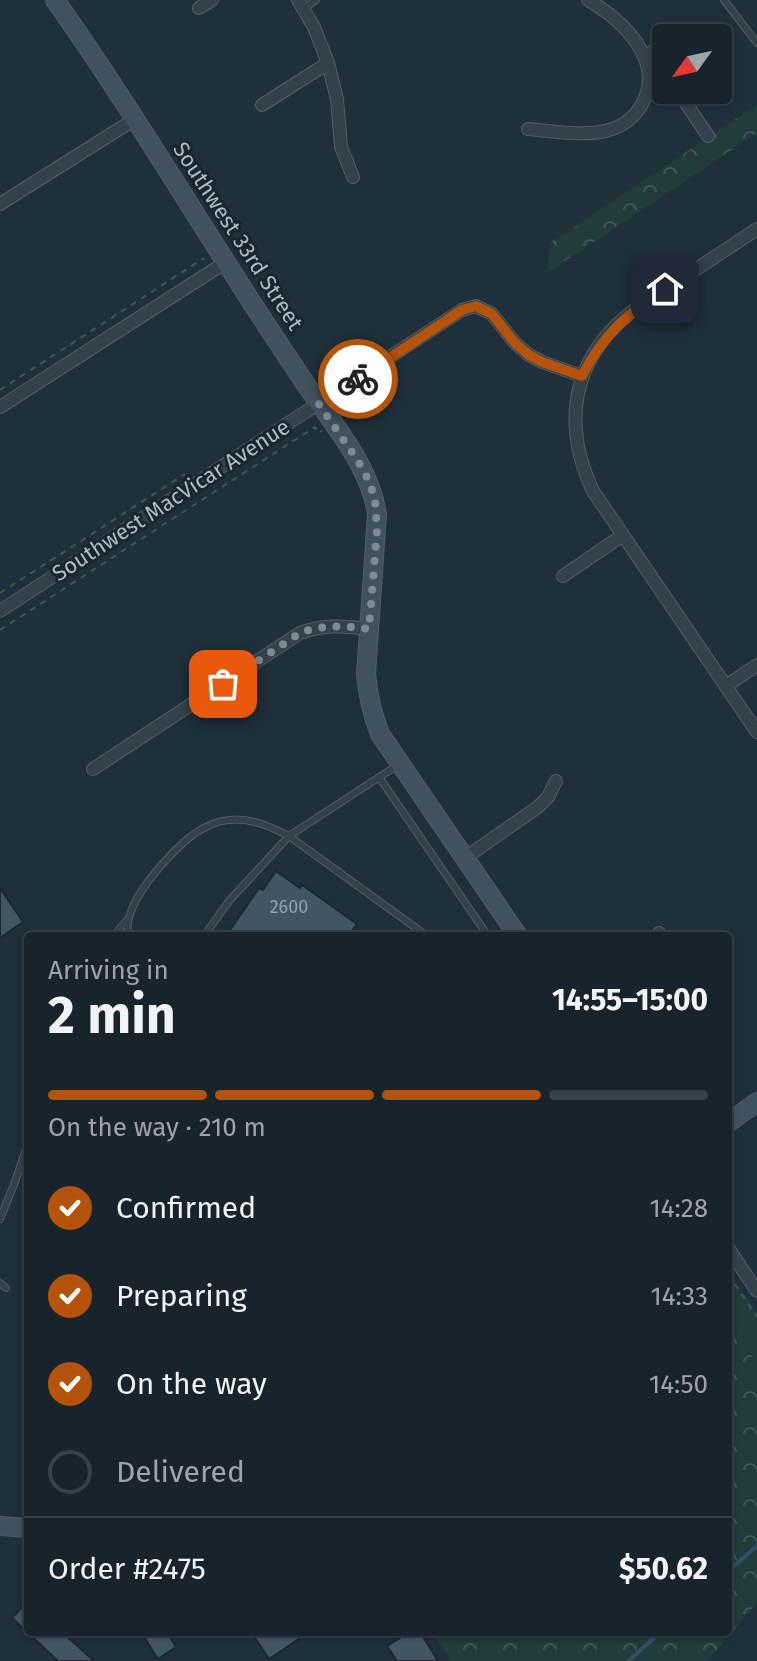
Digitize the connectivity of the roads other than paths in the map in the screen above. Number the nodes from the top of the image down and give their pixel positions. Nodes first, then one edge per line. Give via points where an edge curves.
1 (55, 0) edge
2 (212, 0) edge
3 (316, 0) edge
4 (588, 0) edge
5 (724, 0) edge
6 (301, 4) edge
7 (199, 8) dead end
8 (757, 43) edge
9 (652, 52) edge
10 (645, 57) junction
11 (328, 63) junction
12 (649, 77) junction
13 (652, 77) edge
14 (686, 104) edge
15 (262, 105) dead end
16 (135, 119) junction
17 (528, 129) dead end
18 (708, 136) dead end
19 (353, 177) dead end
20 (0, 204) edge
21 (757, 229) edge
22 (226, 262) junction
23 (582, 376) junction
24 (319, 404) junction
25 (0, 407) edge
26 (623, 535) junction
27 (563, 576) dead end
28 (0, 611) edge
29 (369, 629) junction
30 (757, 665) edge
31 (726, 686) junction
32 (757, 732) edge
33 (401, 763) junction
34 (93, 769) dead end
35 (379, 777) junction
36 (556, 781) dead end
37 (289, 836) junction
38 (465, 858) junction
39 (128, 919) junction
40 (117, 932) edge
41 (128, 932) edge
42 (207, 932) edge
43 (421, 932) edge
44 (485, 932) edge
45 (509, 932) edge
46 (757, 1102) edge
47 (732, 1120) edge
48 (24, 1155) edge
49 (0, 1219) edge
50 (732, 1254) edge
51 (757, 1291) edge
52 (0, 1526) edge
53 (24, 1528) edge

1 - 16 street, Southwest 33rd Street
2 - 7 street
3 - 6 lane
4 - 10 street via 620,23
5 - 8 lane
6 - 11 street
9 - 10 street
10 - 12 street
11 - 15 street
11 - 19 street via 341,147
12 - 13 street
12 - 17 street via 640,106 610,130
14 - 18 street
16 - 20 street
16 - 22 street, Southwest 33rd Street
21 - 23 street via 628,315 605,338
22 - 24 street, Southwest 33rd Street
22 - 25 street
23 - 24 street, Southwest MacVicar Avenue via 529,355 492,314 476,306 462,310
23 - 26 street via 574,416 579,457 593,491
24 - 28 street, Southwest MacVicar Avenue
24 - 29 street, Southwest 33rd Street via 358,461 375,499
26 - 27 street
26 - 31 street
29 - 33 street, Southwest 33rd Street via 368,693 380,734
29 - 34 street via 329,625 300,633
30 - 31 street
31 - 32 street
33 - 35 lane
33 - 38 street, Southwest 33rd Street
35 - 37 lane
35 - 44 lane
36 - 38 street via 538,807
37 - 39 lane via 245,820 228,820 196,833 149,881
37 - 42 lane
37 - 43 lane
38 - 45 street, Southwest 33rd Street
39 - 40 lane
39 - 41 lane
46 - 47 street
48 - 49 lane
50 - 51 street
52 - 53 street

